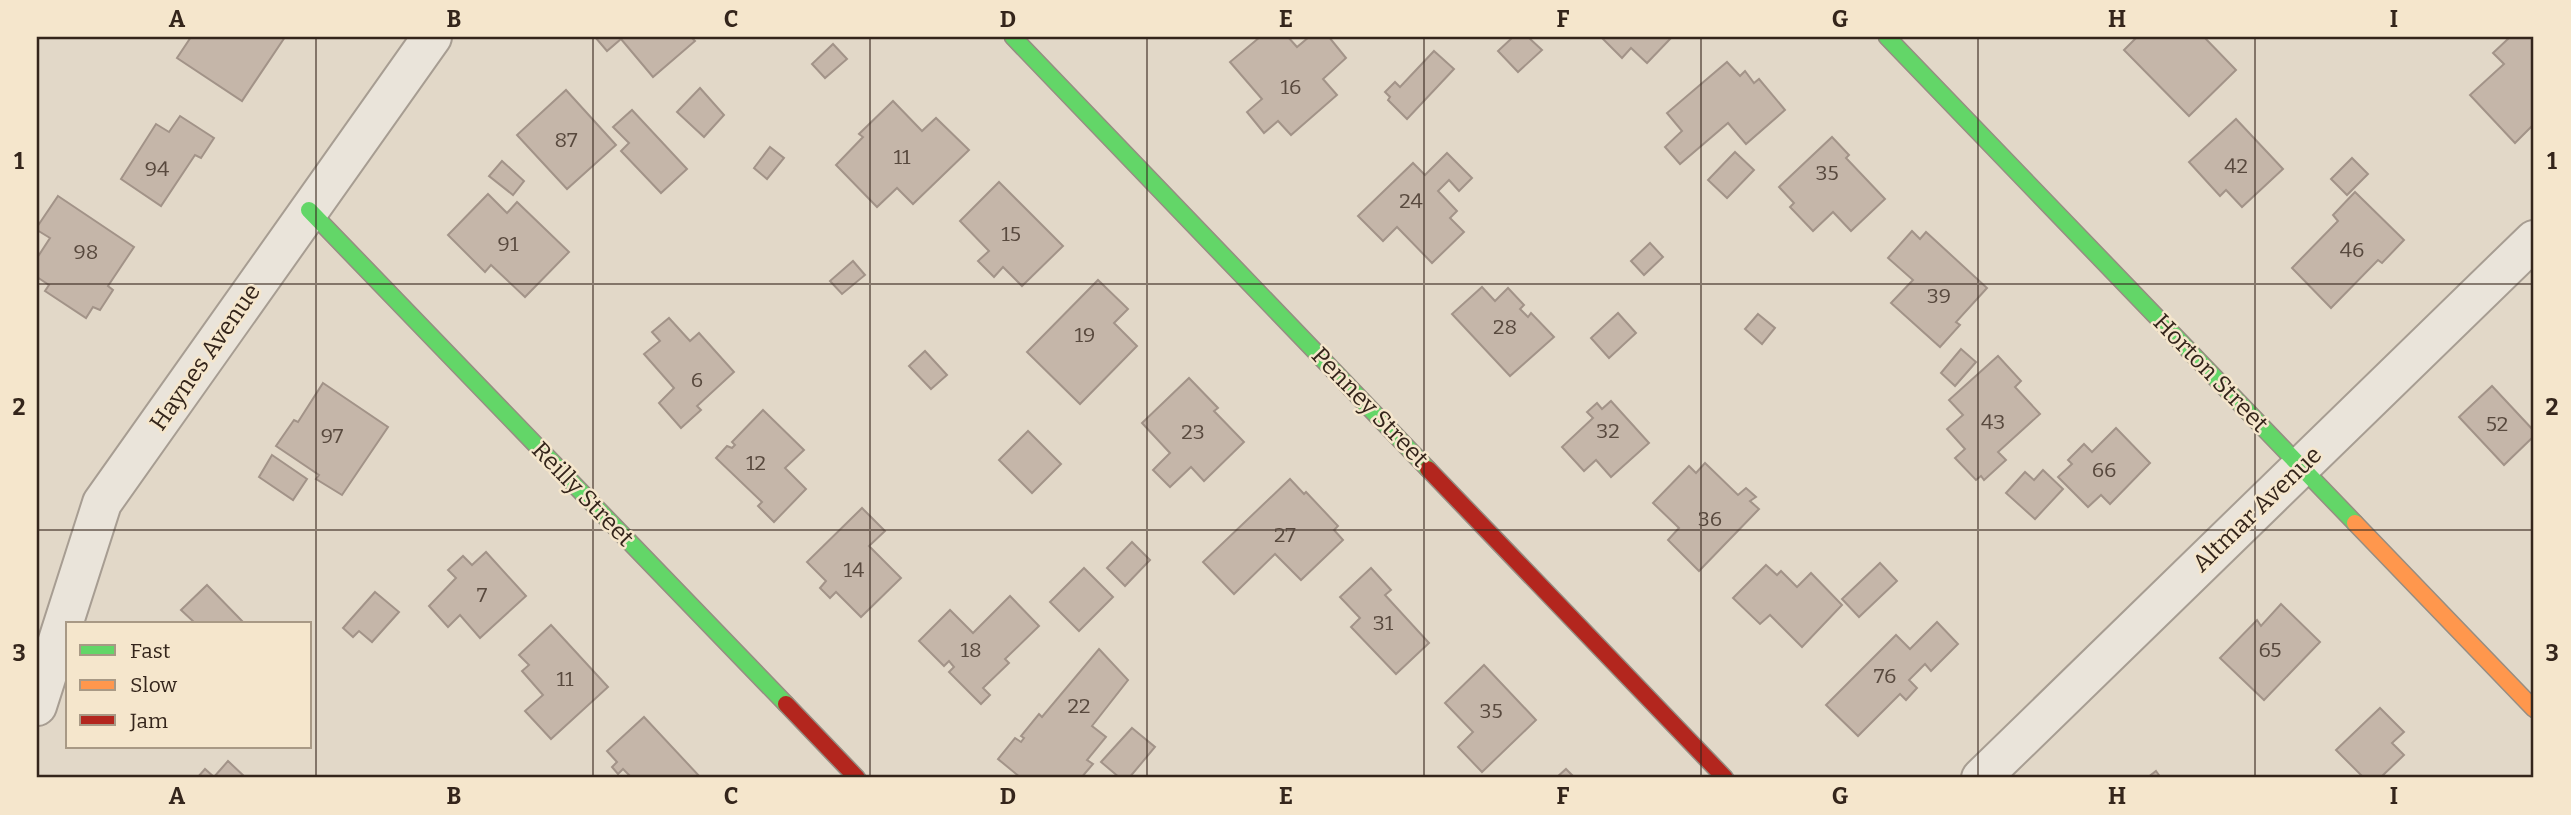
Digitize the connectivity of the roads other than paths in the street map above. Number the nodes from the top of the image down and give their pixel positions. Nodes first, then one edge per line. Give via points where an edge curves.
1 (432, 37) edge
2 (1013, 37) edge
3 (1887, 37) edge
4 (309, 210) junction
5 (2534, 240) edge
6 (2301, 466) junction
7 (37, 706) edge
8 (2534, 709) edge
9 (857, 778) edge
10 (1725, 778) edge
11 (1981, 778) edge

1 - 4 street, Haynes Avenue
2 - 10 street, Penney Street
3 - 6 street, Horton Street
4 - 7 street, Haynes Avenue via 102,503
4 - 9 street, Reilly Street
5 - 6 street, Altmar Avenue
6 - 8 street, Horton Street
6 - 11 street, Altmar Avenue

